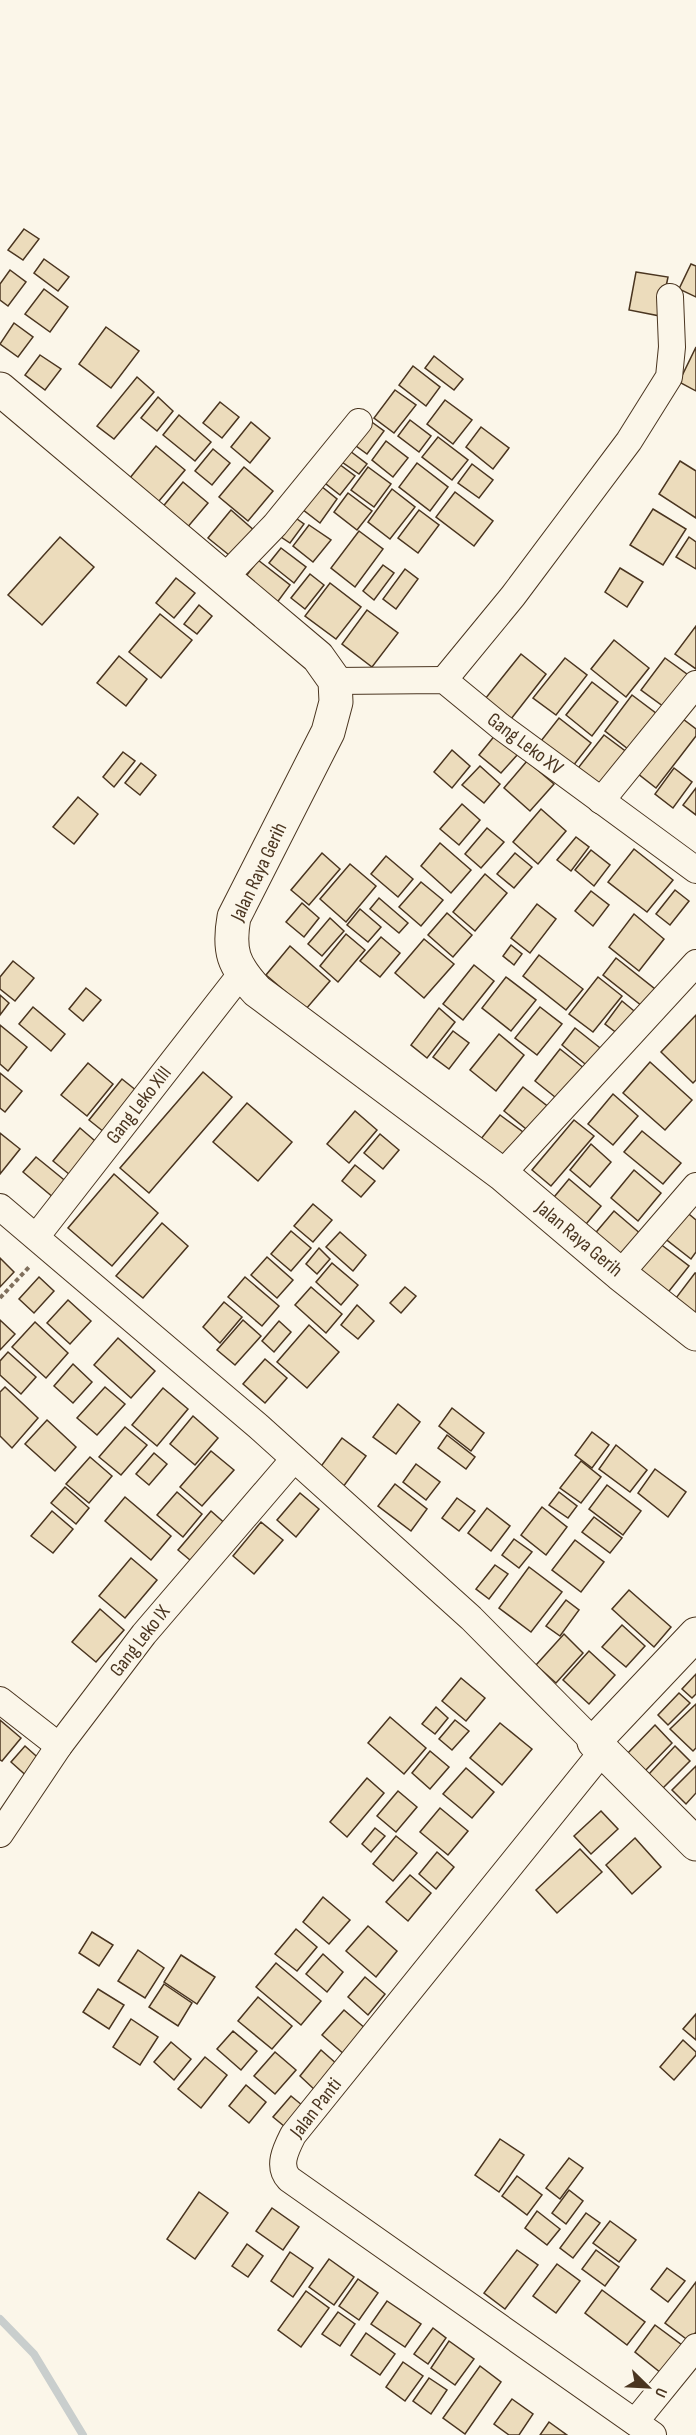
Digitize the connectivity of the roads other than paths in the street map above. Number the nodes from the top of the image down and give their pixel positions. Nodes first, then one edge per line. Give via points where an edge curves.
1 (670, 297) dead end
2 (0, 389) edge
3 (359, 422) dead end
4 (225, 577) junction
5 (444, 680) junction
6 (335, 681) junction
7 (696, 684) edge
8 (601, 801) junction
9 (696, 870) edge
10 (696, 963) edge
11 (242, 974) junction
12 (502, 1174) junction
13 (696, 1186) edge
14 (0, 1207) edge
15 (41, 1243) junction
16 (620, 1274) junction
17 (696, 1334) edge
18 (294, 1459) junction
19 (696, 1634) edge
20 (0, 1700) edge
21 (58, 1746) junction
22 (598, 1747) junction
23 (0, 1834) edge
24 (696, 1845) edge
25 (696, 2348) edge
26 (644, 2430) edge

1 - 5 street via 669,377 622,450 513,596
2 - 4 street
3 - 4 street via 275,525
4 - 6 street via 318,657
5 - 6 street
5 - 8 street, Gang Leko XV
6 - 11 street, Jalan Raya Gerih via 336,702 328,732 234,917 230,939
7 - 8 street
8 - 9 street, Gang Leko XV
10 - 12 street
11 - 12 street, Jalan Raya Gerih via 257,990
11 - 15 street, Gang Leko XIII
12 - 16 street, Jalan Raya Gerih
13 - 16 street
14 - 15 street
15 - 18 street
16 - 17 street, Jalan Raya Gerih
18 - 21 street, Gang Leko IX via 144,1634
18 - 22 street via 471,1618
19 - 22 street
20 - 21 street
21 - 23 street, Gang Leko IX
22 - 24 street
22 - 26 street, Jalan Panti via 293,2135 283,2168 289,2179
25 - 26 street

